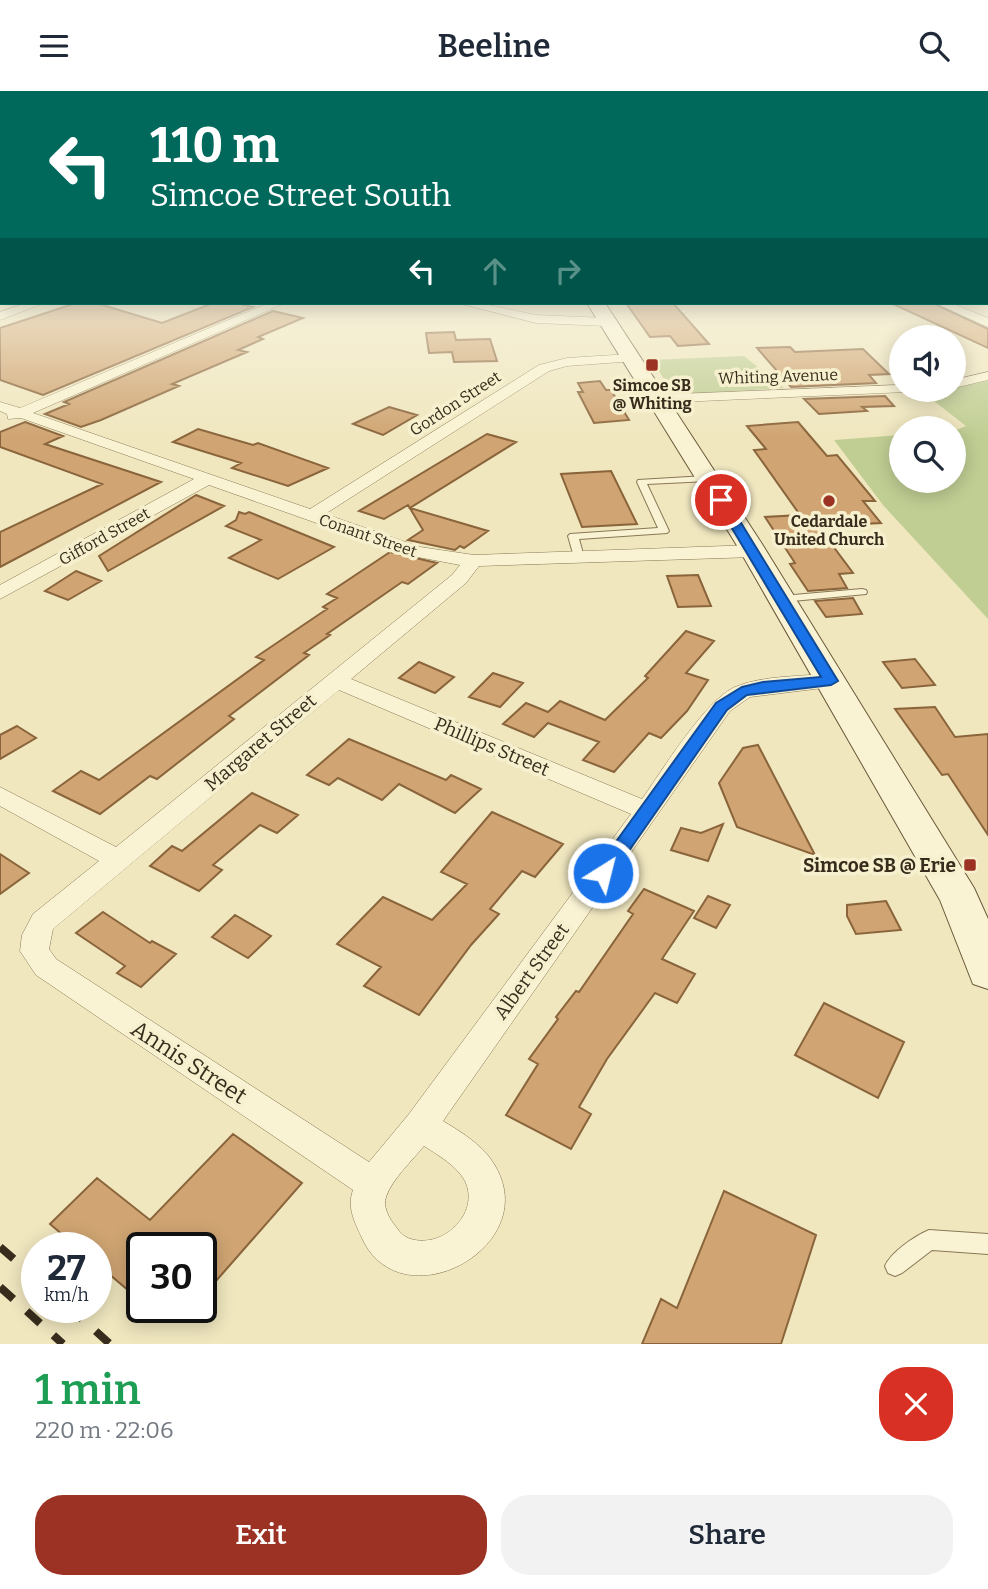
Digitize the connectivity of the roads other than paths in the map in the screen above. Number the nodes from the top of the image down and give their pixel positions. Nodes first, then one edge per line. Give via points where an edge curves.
1 (240, 319) edge
2 (606, 319) edge
3 (630, 358) junction
4 (988, 376) edge
5 (966, 381) edge
6 (889, 389) edge
7 (655, 399) junction
8 (0, 406) edge
9 (20, 413) junction
10 (0, 421) edge
11 (207, 479) junction
12 (706, 479) junction
13 (312, 515) junction
14 (754, 551) junction
15 (579, 557) junction
16 (474, 561) junction
17 (862, 592) dead end
18 (0, 593) edge
19 (782, 599) junction
20 (335, 680) junction
21 (831, 681) junction
22 (0, 795) edge
23 (648, 811) junction
24 (118, 860) junction
25 (43, 922) joint
26 (988, 972) edge
27 (421, 1125) junction
28 (375, 1185) junction
29 (988, 1244) edge
30 (895, 1266) dead end

1 - 9 street
2 - 3 main road
3 - 7 main road
3 - 13 street, Gordon Street via 544,368
4 - 5 street
6 - 7 street, Whiting Avenue
7 - 12 main road
8 - 9 street, Conant Street
9 - 10 street
9 - 11 street, Conant Street
11 - 13 street, Conant Street
11 - 18 street, Gifford Street
12 - 14 main road
12 - 15 lane via 641,482 664,531 573,536
13 - 16 street, Conant Street via 414,551
14 - 15 street, Conant Street
14 - 19 main road
15 - 16 street, Conant Street
16 - 20 street, Margaret Street via 459,579
17 - 19 lane
19 - 21 main road
20 - 23 street, Phillips Street
20 - 24 street, Margaret Street
21 - 23 street, Albert Street via 763,687 742,692 722,706
21 - 26 main road via 960,899
22 - 24 street
23 - 27 street, Albert Street
24 - 25 street, Margaret Street
25 - 28 street, Annis Street via 34,951 46,967
27 - 28 street, Albert Street
27 - 28 street, Albert Street via 480,1173 487,1190 487,1209 480,1227 450,1254 410,1257 378,1235 368,1200
29 - 30 lane via 929,1240

